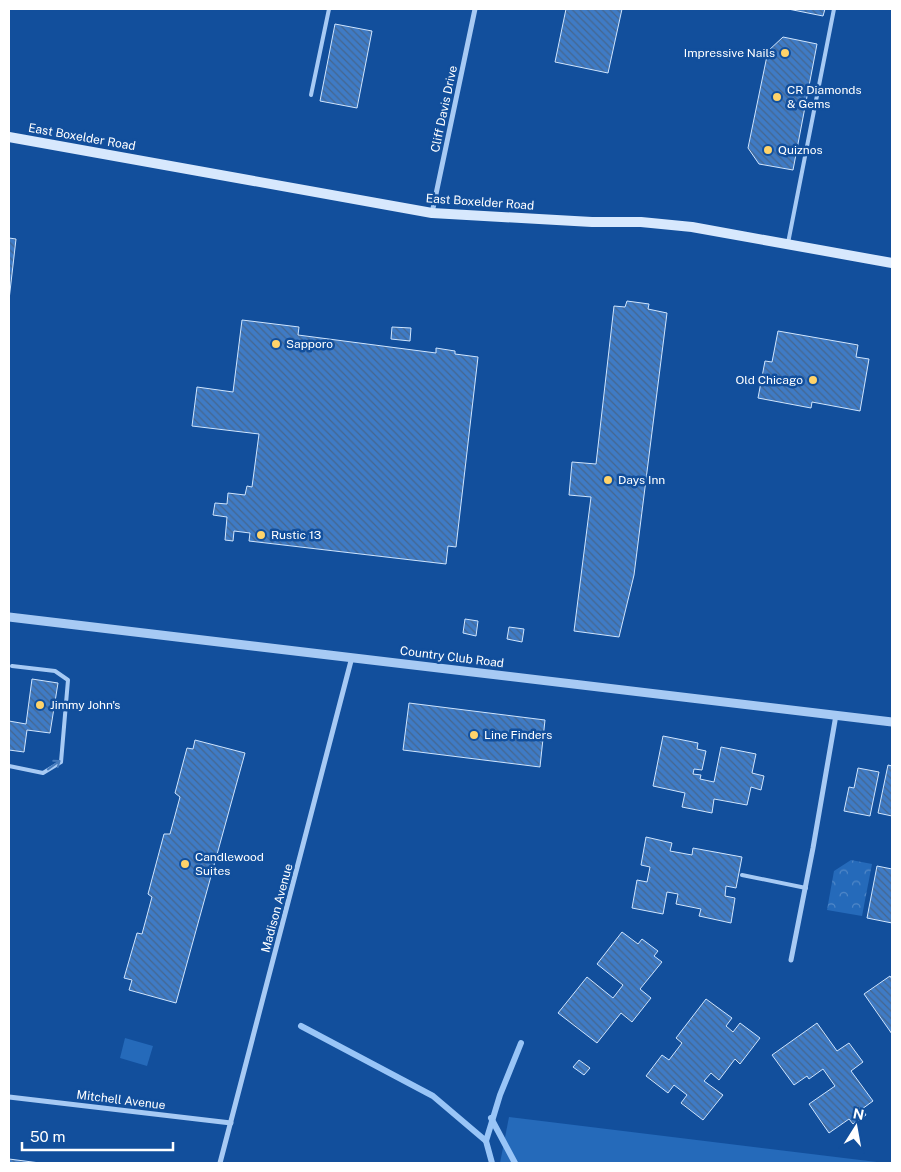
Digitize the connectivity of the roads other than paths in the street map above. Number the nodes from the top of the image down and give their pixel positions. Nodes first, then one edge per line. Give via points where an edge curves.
1 (329, 9) edge
2 (475, 9) edge
3 (834, 9) edge
4 (311, 95) dead end
5 (9, 137) edge
6 (432, 213) junction
7 (788, 243) junction
8 (892, 262) edge
9 (9, 616) edge
10 (352, 657) junction
11 (12, 666) dead end
12 (836, 715) junction
13 (892, 722) edge
14 (9, 766) edge
15 (742, 875) dead end
16 (806, 888) junction
17 (792, 960) dead end
18 (9, 1096) edge
19 (231, 1123) junction
20 (220, 1163) edge

1 - 4 lane
2 - 6 street, Cliff Davis Drive
3 - 7 lane
5 - 6 main road, East Boxelder Road
6 - 7 main road, East Boxelder Road via 641,222
7 - 8 main road, East Boxelder Road
9 - 10 street, Country Club Road
10 - 12 street, Country Club Road
10 - 19 street, Madison Avenue
14 -> 11 lane via 43,772 61,762 68,680 55,671
12 - 13 street, Country Club Road
12 - 16 street
15 - 16 lane
16 - 17 street
18 - 19 street, Mitchell Avenue
19 - 20 street, Madison Avenue

